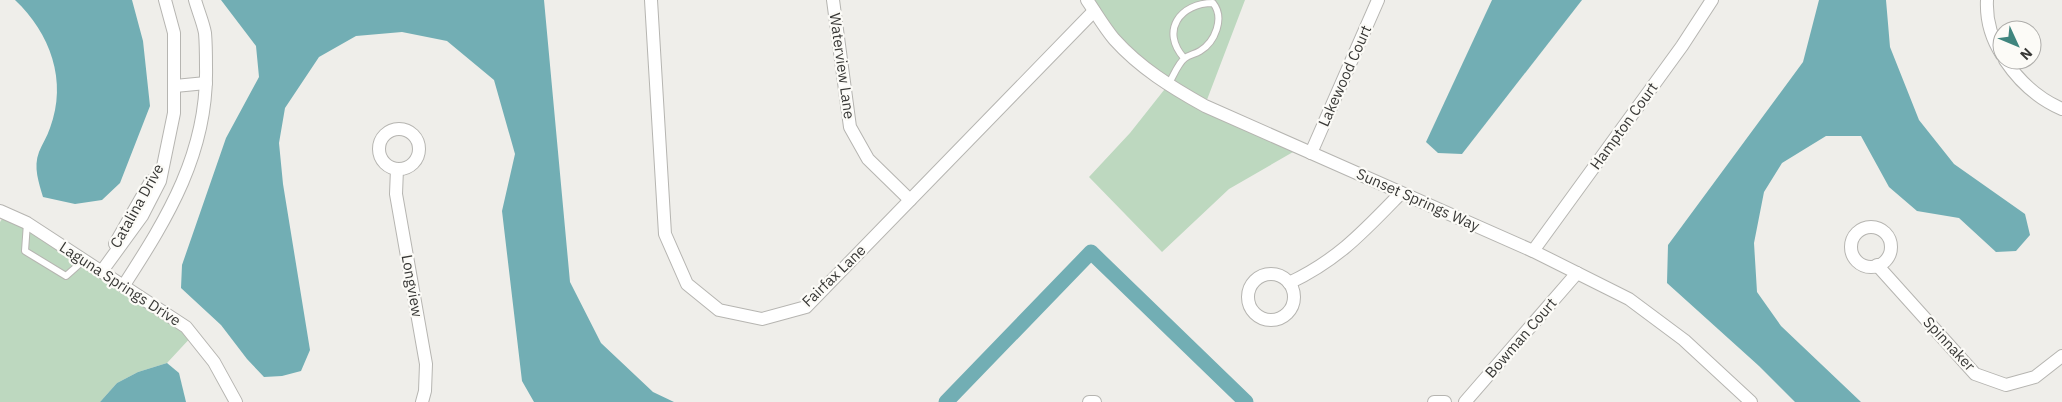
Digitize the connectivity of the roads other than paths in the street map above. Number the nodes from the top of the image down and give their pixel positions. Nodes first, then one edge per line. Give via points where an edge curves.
1 (166, 0) edge
2 (195, 0) edge
3 (651, 0) edge
4 (833, 0) edge
5 (1378, 0) edge
6 (1712, 0) edge
7 (1987, 0) edge
8 (1090, 5) edge
9 (1992, 36) edge
10 (1184, 58) junction
11 (2012, 70) edge
12 (206, 83) junction
13 (1168, 85) junction
14 (175, 86) junction
15 (2062, 109) edge
16 (1311, 153) junction
17 (164, 157) junction
18 (397, 169) dead end
19 (1402, 193) junction
20 (910, 200) junction
21 (0, 212) edge
22 (142, 216) junction
23 (27, 223) junction
24 (160, 228) junction
25 (1534, 251) junction
26 (84, 260) junction
27 (1877, 266) dead end
28 (102, 271) junction
29 (1577, 273) junction
30 (1289, 283) dead end
31 (124, 285) junction
32 (2062, 356) edge
33 (1743, 399) edge
34 (236, 402) edge
35 (422, 402) edge
36 (1434, 402) edge
37 (1445, 402) edge
38 (1465, 402) edge

1 - 14 street, Catalina Drive via 174,33
2 - 12 street, Catalina Drive via 205,33
3 - 20 street, Fairfax Lane via 665,234 687,284 719,310 762,319 806,308
4 - 20 street, Waterview Lane via 850,127 868,159
5 - 16 street, Lakewood Court
6 - 25 street, Hampton Court
7 - 9 street
8 - 13 street, Sunset Springs Way via 1112,37
8 - 20 street, Fairfax Lane
10 - 10 lane via 1210,43 1216,32 1218,20 1213,3 1190,8 1175,24 1175,45
10 - 13 lane
11 - 15 street via 2048,103
12 - 14 street
12 - 24 street, Catalina Drive via 195,151 182,186
13 - 16 street, Sunset Springs Way via 1205,106
14 - 17 street, Catalina Drive via 174,112
16 - 19 street, Sunset Springs Way
17 - 22 street, Catalina Drive via 160,181
17 - 28 street, Catalina Drive
18 - 35 street, Longview via 396,194 426,364
19 - 25 street, Sunset Springs Way
19 - 30 street via 1354,242 1315,271
21 - 23 street, Laguna Springs Drive
22 - 24 street
22 - 28 street, Catalina Drive
23 - 26 street, Laguna Springs Drive
23 - 26 lane via 25,251 66,276
24 - 31 street, Catalina Drive
25 - 29 street, Sunset Springs Way
26 - 28 street, Laguna Springs Drive
27 - 32 street, Spinnaker via 1975,374 2006,385 2035,377
28 - 31 street, Laguna Springs Drive
29 - 33 street, Sunset Springs Way via 1629,299 1684,340
29 - 38 street, Bowman Court
31 - 34 street, Laguna Springs Drive via 186,327 214,362
36 - 37 street

